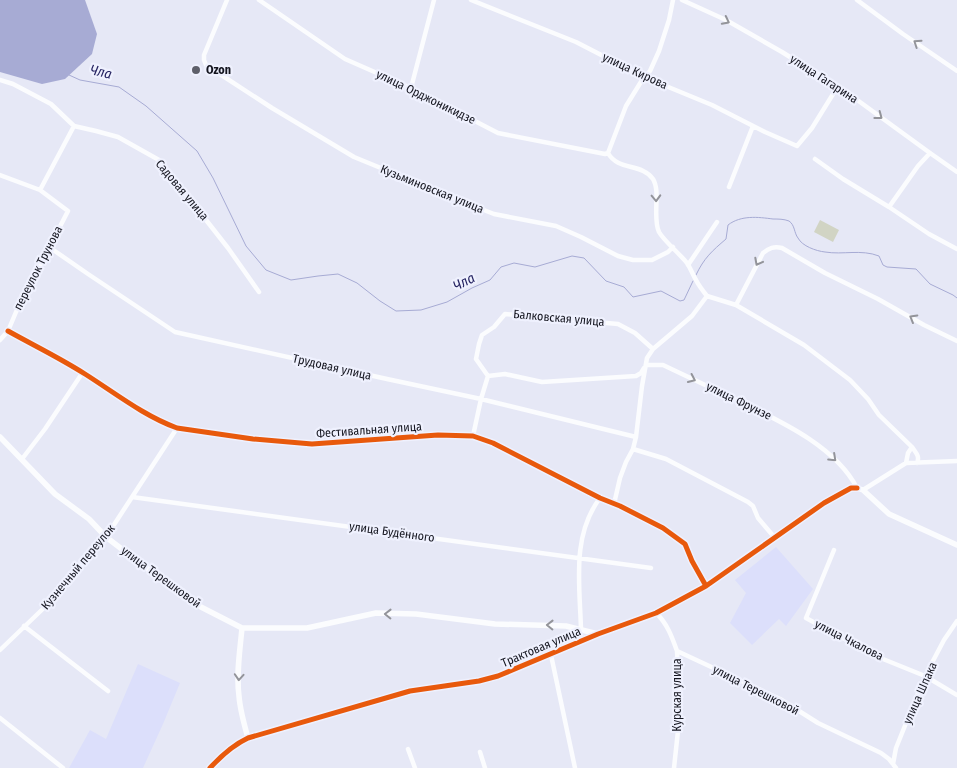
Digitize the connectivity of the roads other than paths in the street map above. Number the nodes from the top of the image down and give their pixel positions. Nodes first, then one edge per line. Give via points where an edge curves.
1 (227, 0) edge
2 (259, 0) edge
3 (434, 0) edge
4 (471, 0) edge
5 (673, 0) edge
6 (682, 0) edge
7 (857, 0) edge
8 (957, 70) edge
9 (644, 77) junction
10 (0, 80) edge
11 (838, 86) junction
12 (411, 88) junction
13 (74, 126) junction
14 (753, 126) junction
15 (608, 153) junction
16 (930, 153) junction
17 (816, 159) dead end
18 (957, 172) edge
19 (0, 174) edge
20 (728, 188) dead end
21 (40, 190) junction
22 (889, 207) junction
23 (716, 222) dead end
24 (49, 247) junction
25 (673, 247) junction
26 (957, 249) edge
27 (688, 265) junction
28 (259, 292) dead end
29 (707, 296) junction
30 (736, 305) junction
31 (8, 331) junction
32 (0, 340) edge
33 (956, 341) edge
34 (653, 349) junction
35 (646, 365) junction
36 (83, 372) junction
37 (488, 376) junction
38 (481, 399) junction
39 (177, 428) junction
40 (474, 436) junction
41 (0, 437) edge
42 (636, 437) junction
43 (912, 447) junction
44 (633, 449) junction
45 (22, 458) junction
46 (957, 461) edge
47 (906, 463) junction
48 (916, 463) junction
49 (860, 489) junction
50 (132, 497) junction
51 (600, 498) junction
52 (614, 504) junction
53 (106, 537) junction
54 (775, 538) junction
55 (957, 545) edge
56 (834, 550) dead end
57 (578, 558) junction
58 (652, 568) dead end
59 (706, 586) junction
60 (656, 613) junction
61 (957, 622) edge
62 (24, 626) junction
63 (242, 628) junction
64 (582, 630) junction
65 (598, 634) junction
66 (0, 650) edge
67 (677, 651) junction
68 (551, 655) junction
69 (925, 676) junction
70 (108, 691) dead end
71 (957, 695) edge
72 (0, 718) edge
73 (248, 738) junction
74 (408, 749) dead end
75 (480, 752) dead end
76 (894, 767) edge
77 (63, 768) edge
78 (210, 768) edge
79 (415, 768) edge
80 (485, 768) edge
81 (575, 768) edge
82 (674, 768) edge

1 - 25 street, Кузьминовская улица via 204,55 206,65 354,157 494,214 556,226 618,256 652,260
2 - 12 street, улица Орджоникидзе via 345,59
3 - 12 street
4 - 9 street, улица Кирова via 576,42
5 - 9 street via 659,51
6 -> 11 street, улица Гагарина via 726,20
8 -> 7 street
9 - 14 street, улица Кирова
9 - 15 street via 626,106
10 - 13 street via 51,104
11 - 14 street, улица Кирова via 797,146
11 -> 16 street, улица Гагарина
12 - 15 street, улица Орджоникидзе via 498,133
13 - 21 street
13 - 28 street, Садовая улица via 118,138 159,160
14 - 20 street
15 -> 25 street via 617,163 652,177 656,184 657,225
16 - 18 street, улица Гагарина
16 - 22 street
17 - 22 street
19 - 21 street, переулок Трунова
21 - 24 street, переулок Трунова via 68,211
22 - 26 street
23 - 27 street
24 - 31 street, переулок Трунова
24 - 38 street, Трудовая улица via 175,332
25 - 27 street
27 - 29 street
29 - 30 street
29 - 34 street via 692,316
33 -> 30 street via 775,246 763,253
30 - 43 street via 804,345 850,380 878,415
31 - 32 street, переулок Трунова
31 - 36 street, Фестивальная улица
34 - 35 street
34 - 37 street, Балковская улица via 636,333 618,324 505,314 494,328 482,335 479,344 476,359
35 - 37 street via 636,376 600,379 542,382 505,374
35 - 42 street
35 -> 49 street, улица Фрунзе via 663,365 775,419 830,454
36 - 39 street, Фестивальная улица via 132,405
36 - 45 street
37 - 38 street
38 - 40 street
38 - 42 street, Трудовая улица
39 - 40 street, Фестивальная улица via 312,444 438,435
39 - 50 street, Кузнечный переулок
40 - 51 street, Фестивальная улица
41 - 45 street, улица Терешковой
42 - 44 street
43 - 47 street
43 - 48 street via 918,458
44 - 52 street via 620,478
44 - 54 street via 666,459 748,502
45 - 53 street, улица Терешковой via 56,494 89,519
46 - 48 street
47 - 48 street
47 - 49 street
49 - 54 street, Трактовая улица via 851,488 824,503
49 - 55 street, улица Фрунзе via 889,514
50 - 53 street, Кузнечный переулок
50 - 57 street, улица Будённого
51 - 52 street, Фестивальная улица
51 - 57 street via 585,523
52 - 59 street, Фестивальная улица via 663,528 685,544
53 - 62 street, Кузнечный переулок via 49,603
53 - 63 street, улица Терешковой via 199,606
54 - 59 street, Трактовая улица
56 - 69 street, улица Чкалова via 806,618 878,657
57 - 58 street, улица Будённого
57 - 64 street
59 - 60 street, Трактовая улица
60 - 65 street, Трактовая улица
60 - 67 street via 663,619
61 - 69 street, улица Шпака
62 - 66 street, Кузнечный переулок
62 - 70 street
64 -> 63 street, улица Терешковой via 566,626 495,624 416,614 376,613 307,628
63 -> 73 street via 238,696
64 - 65 street, улица Терешковой
65 - 68 street, Трактовая улица
67 - 76 street, улица Терешковой via 780,699 818,723 881,753
67 - 82 street, Курская улица via 680,712
68 - 73 street, Трактовая улица via 498,676 410,691
68 - 81 street
69 - 71 street, улица Чкалова
69 - 76 street, улица Шпака via 896,748
72 - 77 street
73 - 78 street, Трактовая улица via 227,751
74 - 79 street
75 - 80 street

